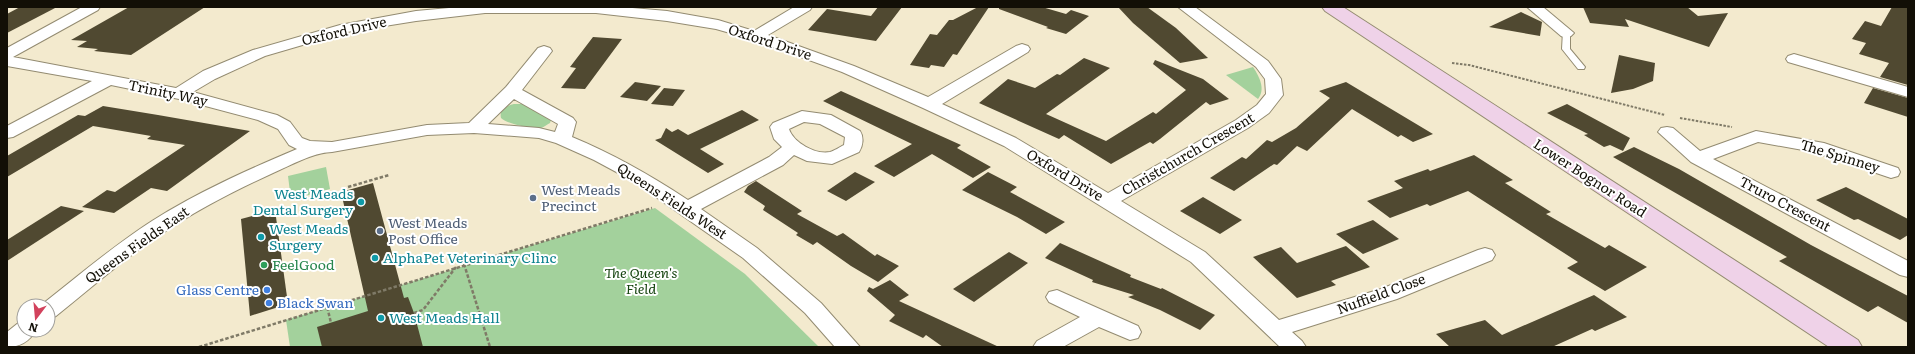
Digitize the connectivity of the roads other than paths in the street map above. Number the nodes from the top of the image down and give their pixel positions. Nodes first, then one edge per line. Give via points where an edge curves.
1 (93, 7) edge
2 (805, 7) edge
3 (1185, 7) edge
4 (1331, 7) edge
5 (1534, 7) edge
6 (597, 8) edge
7 (1566, 33) joint
8 (756, 36) junction
9 (1022, 49) dead end
10 (544, 51) dead end
11 (7, 54) edge
12 (1794, 59) dead end
13 (7, 61) edge
14 (1581, 68) dead end
15 (106, 80) junction
16 (512, 91) junction
17 (1908, 92) edge
18 (177, 94) junction
19 (929, 104) junction
20 (1671, 122) road end
21 (474, 128) junction
22 (7, 133) edge
23 (562, 139) junction
24 (794, 146) dead end
25 (317, 147) junction
26 (1698, 158) junction
27 (1891, 172) dead end
28 (1108, 201) junction
29 (681, 204) junction
30 (1485, 255) dead end
31 (1908, 270) edge
32 (1058, 297) dead end
33 (56, 304) edge
34 (1098, 317) junction
35 (1276, 329) junction
36 (1130, 332) dead end
37 (16, 337) edge
38 (7, 344) edge
39 (848, 347) edge
40 (1045, 347) edge
41 (1294, 347) edge
42 (1849, 347) edge

1 - 11 street
2 - 8 street
3 - 28 street, Christchurch Crescent via 1262,64 1274,79 1275,95 1264,109 1242,124
4 - 42 main road, Lower Bognor Road
5 - 7 street
6 - 8 street, Oxford Drive via 674,17 718,25
6 - 18 street, Oxford Drive via 485,9 416,16 346,28 259,53 209,75
7 - 14 lane via 1566,49
8 - 19 street, Oxford Drive via 848,69
9 - 19 street
10 - 16 street
12 - 17 street
13 - 15 street, Trinity Way
15 - 18 street, Trinity Way
15 - 22 street
16 - 21 street
16 - 23 street via 567,122
18 - 25 street, Trinity Way via 274,120 288,130 299,144
19 - 28 street, Oxford Drive via 1010,142
20 - 26 street, Truro Crescent
21 - 23 street, Queens Fields West via 539,133
21 - 25 street, Queens Fields West via 427,130 332,147
23 - 29 street, Queens Fields West via 601,156
24 - 29 street via 776,161
25 - 33 street, Queens Fields East via 211,196 160,226 110,260
26 - 27 street, The Spinney via 1756,136 1818,147
26 - 31 street, Truro Crescent
28 - 35 street, Oxford Drive via 1198,257
29 - 39 street, Queens Fields West via 750,253 813,308
30 - 35 street, Nuffield Close via 1389,294
32 - 34 street
34 - 36 street
34 - 40 street
35 - 41 street, Oxford Drive
37 - 38 street

